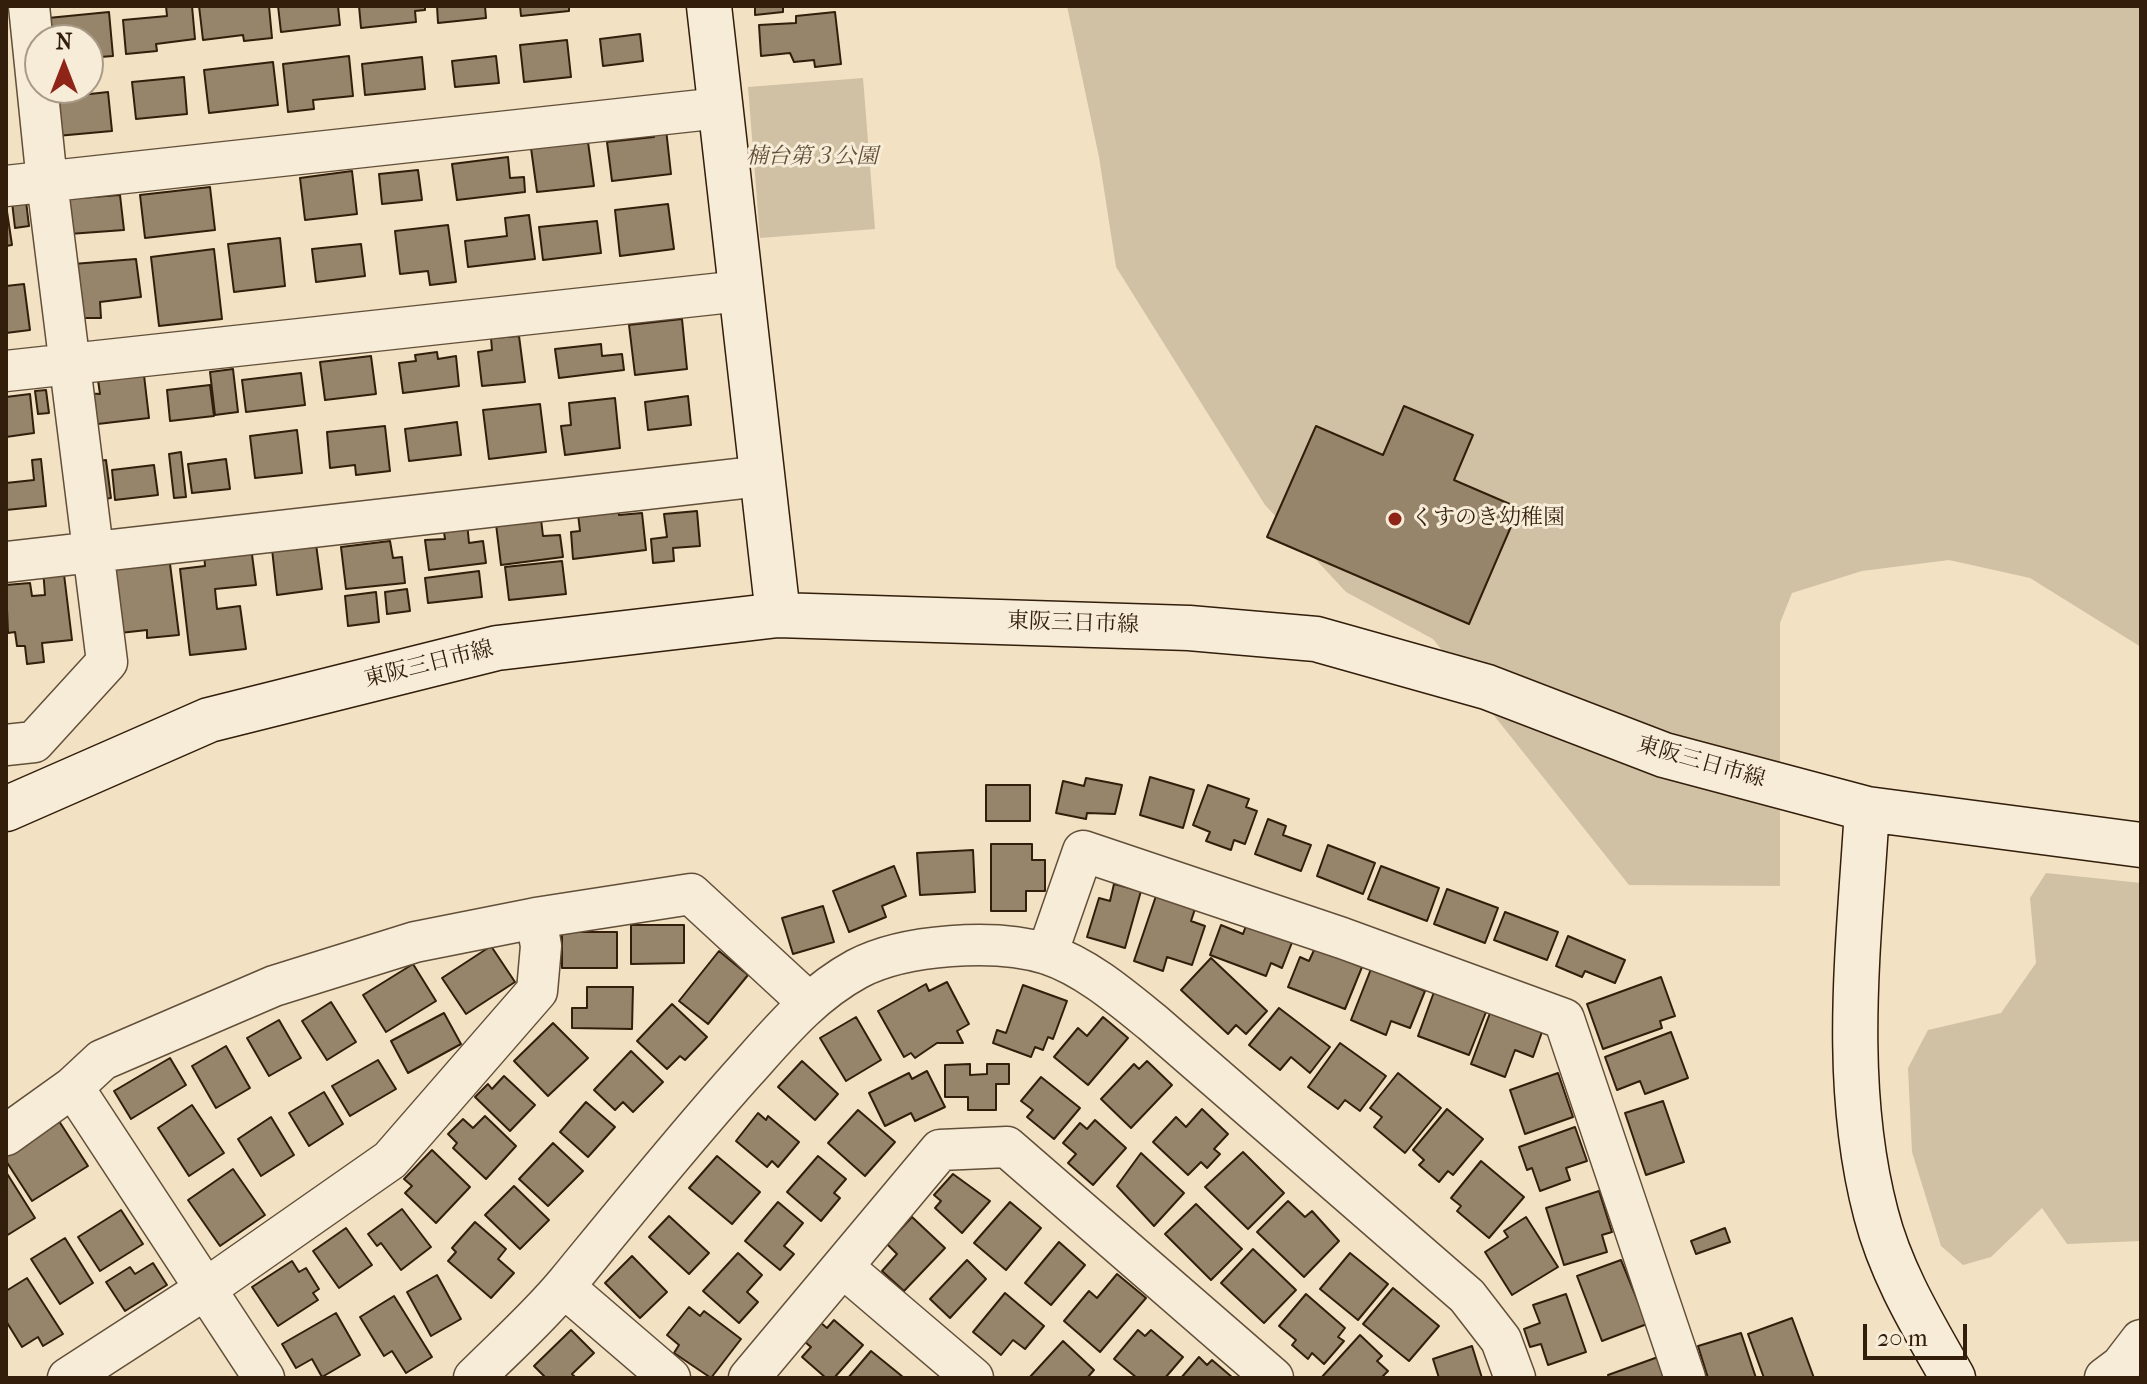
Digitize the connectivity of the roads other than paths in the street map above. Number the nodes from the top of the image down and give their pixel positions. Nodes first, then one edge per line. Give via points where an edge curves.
1 (29, 6) edge
2 (709, 6) edge
3 (720, 108) junction
4 (47, 182) junction
5 (6, 186) edge
6 (741, 291) junction
7 (72, 364) junction
8 (6, 371) edge
9 (762, 476) junction
10 (94, 552) junction
11 (6, 562) edge
12 (778, 615) junction
13 (6, 745) edge
14 (6, 809) edge
15 (1867, 809) junction
16 (2141, 845) edge
17 (536, 918) junction
18 (1047, 954) junction
19 (808, 1002) junction
20 (73, 1087) junction
21 (6, 1135) edge
22 (844, 1268) junction
23 (564, 1287) junction
24 (204, 1290) junction
25 (2141, 1340) edge
26 (68, 1378) edge
27 (264, 1378) edge
28 (474, 1378) edge
29 (670, 1378) edge
30 (749, 1378) edge
31 (973, 1378) edge
32 (1273, 1378) edge
33 (1515, 1378) edge
34 (1685, 1378) edge
35 (1953, 1378) edge
36 (2105, 1378) edge

1 - 4 street
2 - 3 main road
3 - 4 street
3 - 6 main road
4 - 5 street
4 - 7 street
6 - 7 street
6 - 9 main road
7 - 8 street
7 - 10 street
9 - 10 street
9 - 12 main road
10 - 11 street
10 - 13 street via 107,662 34,742
12 - 14 main road, 東阪三日市線 via 497,648 209,720
12 - 15 main road, 東阪三日市線 via 1189,628 1316,639 1487,687 1664,755
15 - 16 main road, 東阪三日市線
15 - 35 main road via 1854,1037 1859,1136 1876,1216 1900,1282
17 - 19 street via 691,894
17 - 20 street via 415,942 274,986 102,1060
17 - 24 street via 541,946 537,991 479,1061 390,1160
18 - 19 street via 953,947 892,956 859,968
18 - 33 street via 1104,984 1153,1023 1467,1296 1501,1340
18 - 34 street via 1083,851 1564,1019
19 - 23 street via 686,1137
20 - 21 street
20 - 24 street
22 - 30 street
22 - 31 street
22 - 32 street via 940,1150 1007,1147
23 - 28 street
23 - 29 street
24 - 26 street
24 - 27 street
25 - 36 street

